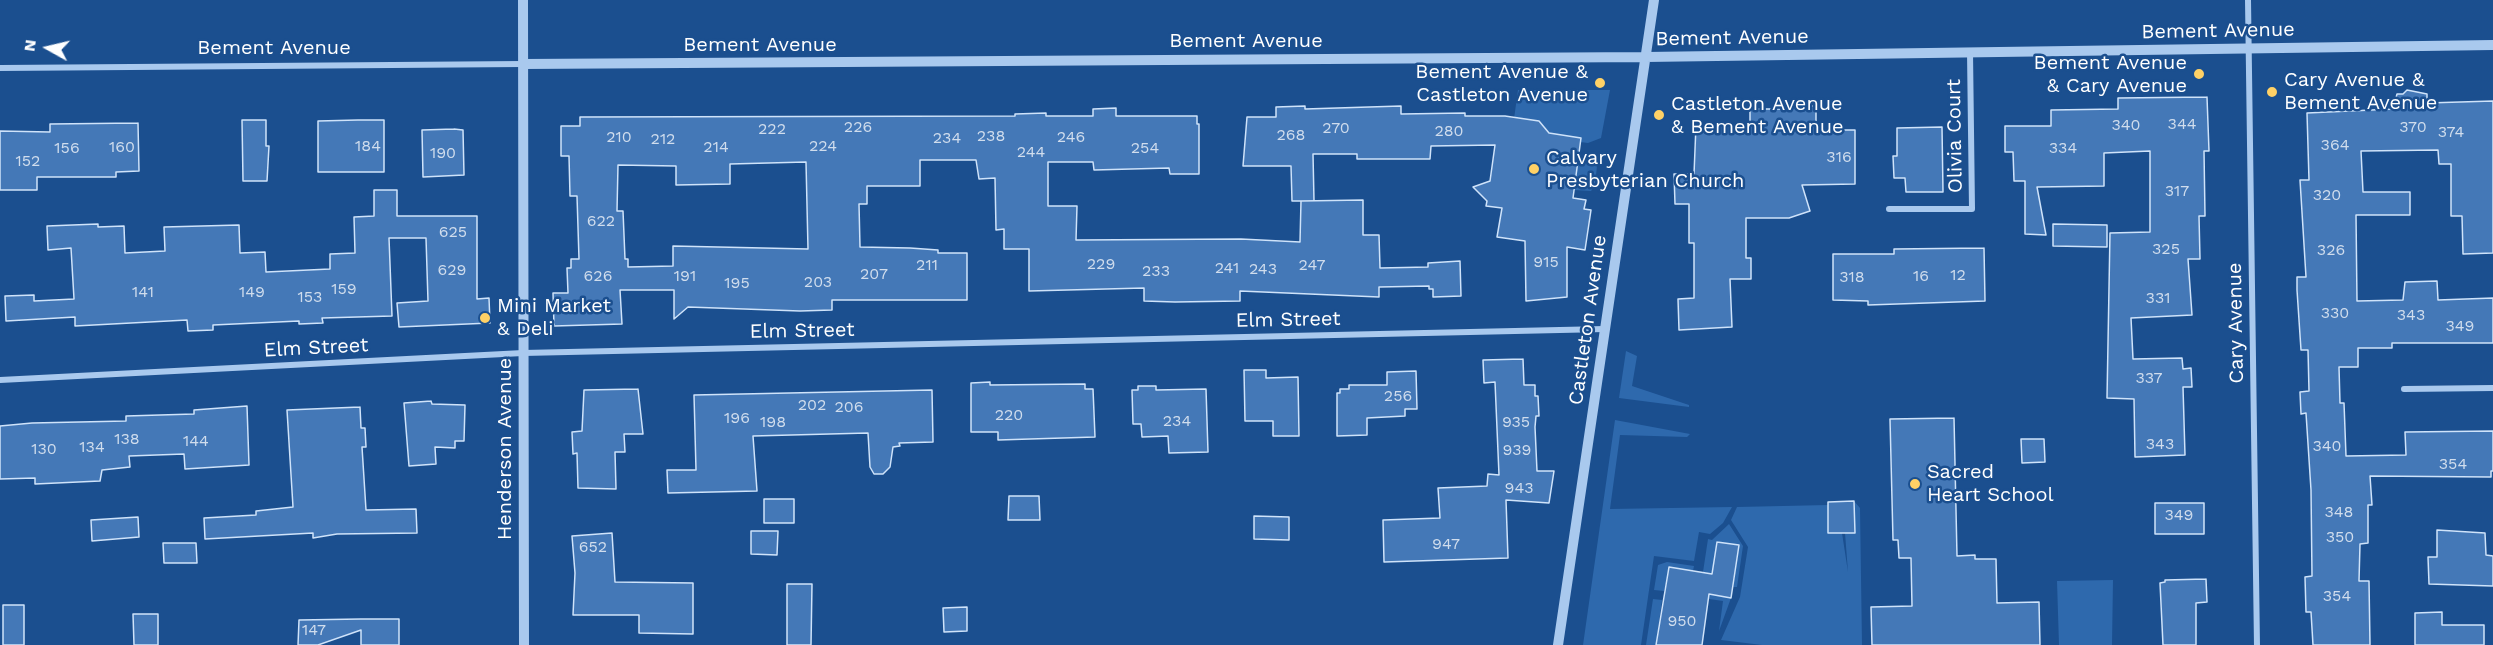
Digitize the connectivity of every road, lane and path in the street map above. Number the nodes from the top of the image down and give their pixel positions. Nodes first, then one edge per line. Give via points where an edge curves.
1 (523, 0) edge
2 (1654, 0) edge
3 (2248, 0) edge
4 (2493, 45) edge
5 (2248, 48) junction
6 (1970, 52) junction
7 (1646, 57) junction
8 (523, 64) junction
9 (0, 68) edge
10 (1889, 209) dead end
11 (1605, 329) junction
12 (523, 353) junction
13 (0, 380) edge
14 (2493, 388) edge
15 (2404, 389) dead end
16 (524, 645) edge
17 (1558, 645) edge
18 (2257, 645) edge

1 - 8 street, Henderson Avenue
2 - 7 street, Castleton Avenue
3 - 5 street, Cary Avenue
4 - 5 street, Bement Avenue
5 - 6 street, Bement Avenue
5 - 18 street, Cary Avenue
6 - 7 street, Bement Avenue
6 - 10 street, Olivia Court via 1972,208
7 - 8 street, Bement Avenue
7 - 11 street, Castleton Avenue
8 - 9 street, Bement Avenue
8 - 12 street, Henderson Avenue
11 - 12 street, Elm Street
11 - 17 street, Castleton Avenue
12 - 13 street, Elm Street
12 - 16 street, Henderson Avenue
14 - 15 street

